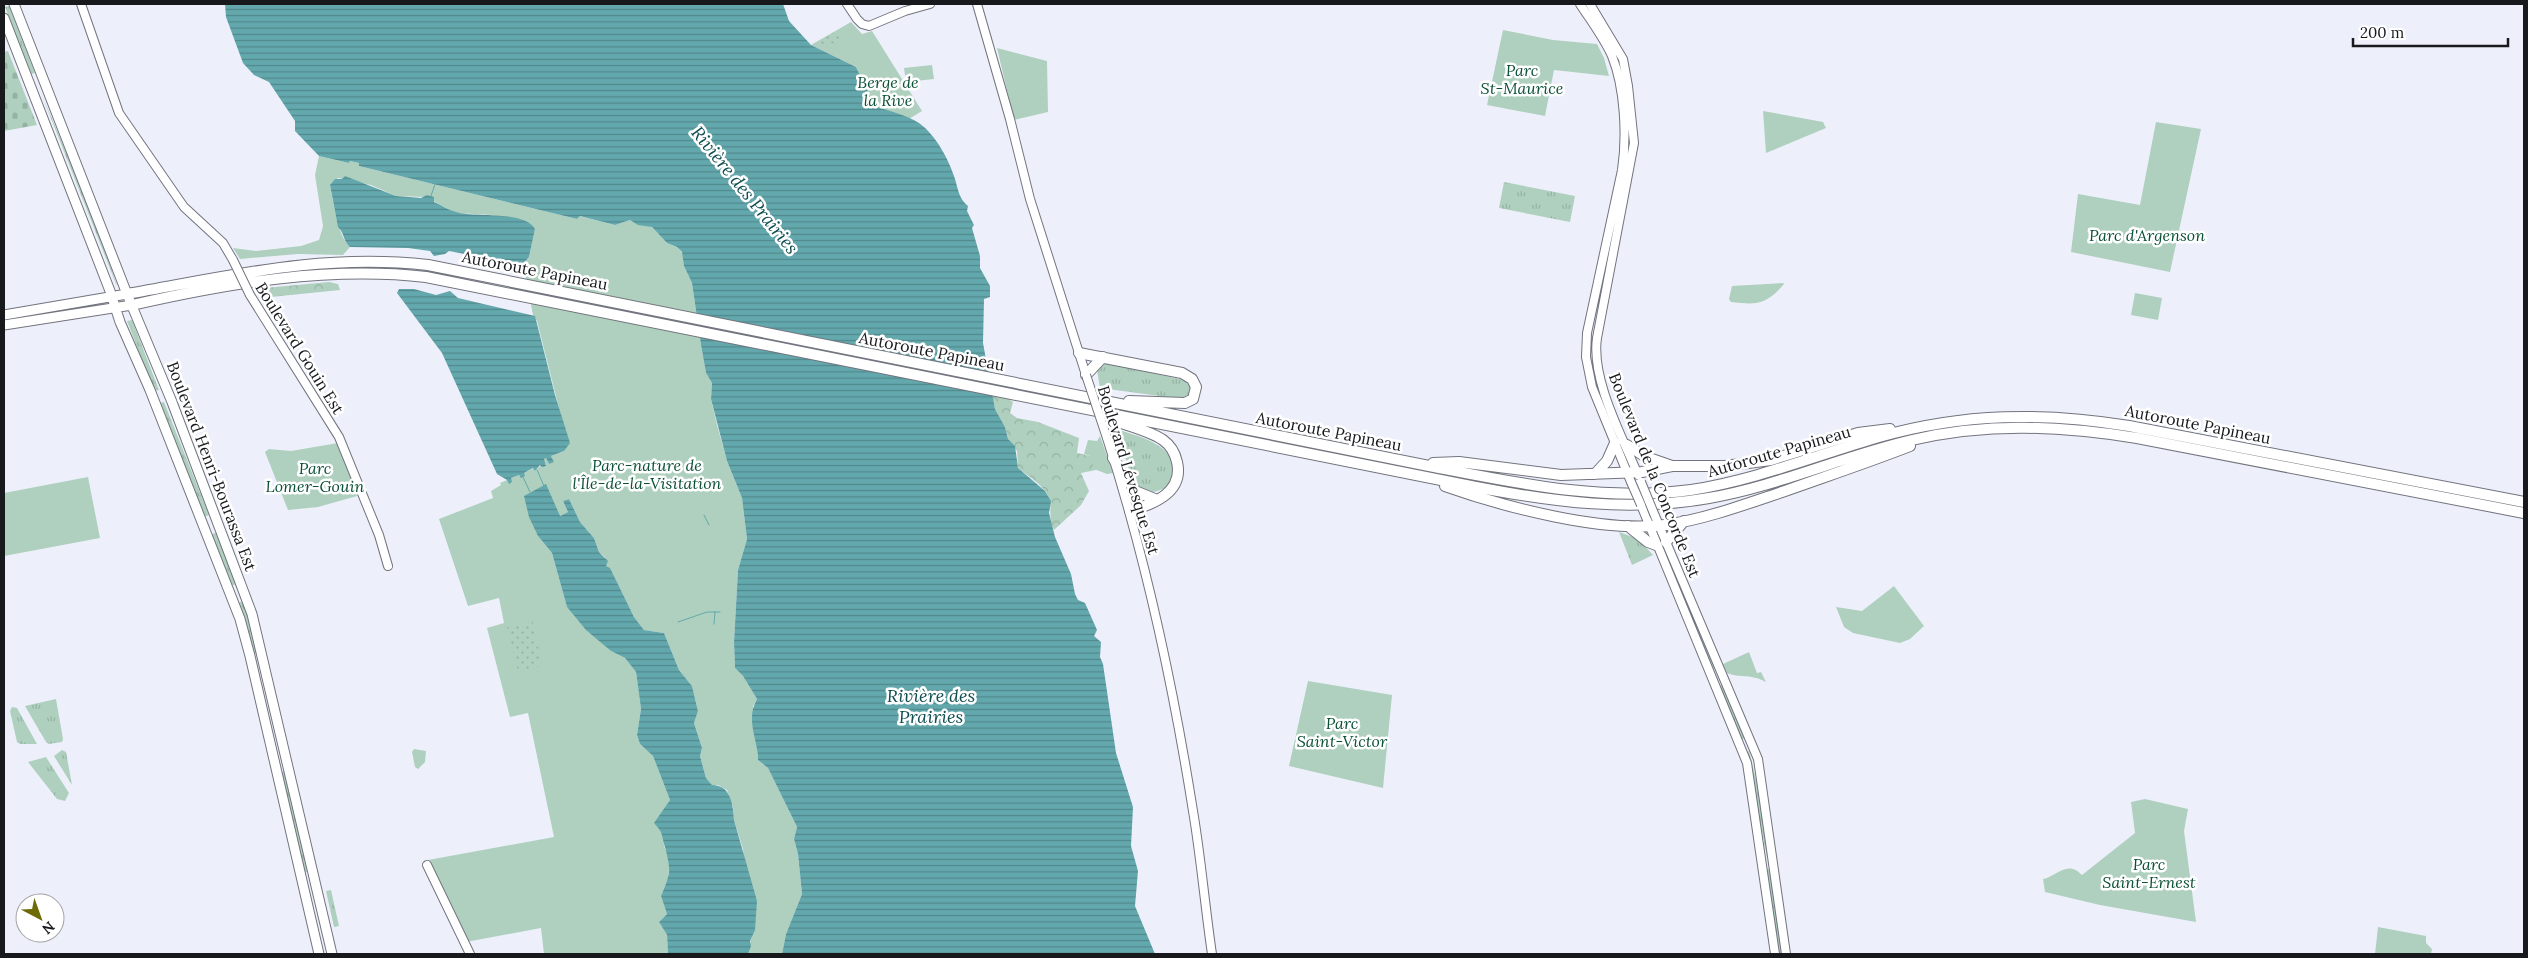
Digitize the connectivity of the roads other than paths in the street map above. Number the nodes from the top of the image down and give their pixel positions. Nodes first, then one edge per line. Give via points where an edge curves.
1 (14, 4) edge
2 (81, 4) edge
3 (847, 4) edge
4 (930, 4) edge
5 (978, 4) edge
6 (1580, 4) edge
7 (1590, 4) edge
8 (4, 18) edge
9 (127, 294) junction
10 (112, 296) junction
11 (132, 305) junction
12 (115, 308) junction
13 (4, 315) edge
14 (4, 326) edge
15 (1079, 353) junction
16 (1103, 357) junction
17 (1086, 375) junction
18 (1105, 401) junction
19 (1079, 408) junction
20 (1942, 428) junction
21 (1615, 443) junction
22 (1627, 445) junction
23 (1113, 458) junction
24 (1672, 466) junction
25 (1414, 469) junction
26 (1632, 472) junction
27 (1595, 474) junction
28 (1157, 500) junction
29 (2524, 502) edge
30 (1130, 510) junction
31 (2524, 513) edge
32 (1652, 521) junction
33 (1684, 521) junction
34 (1628, 526) junction
35 (1661, 544) junction
36 (388, 566) dead end
37 (427, 865) dead end
38 (319, 954) edge
39 (332, 954) edge
40 (470, 954) edge
41 (1212, 954) edge
42 (1775, 954) edge
43 (1786, 954) edge

1 - 9 main road, Boulevard Henri-Bourassa Est
2 - 36 street, Boulevard Gouin Est, bridge via 119,112 187,210 223,243 250,295 338,435 379,535
3 - 4 street via 857,19 869,26 904,10
5 - 15 street, Boulevard Lévesque Est via 1030,199
6 - 21 street, Boulevard de la Concorde Est via 1612,58 1624,127 1624,157 1586,350 1591,383
7 - 22 street, Boulevard de la Concorde Est via 1623,59 1634,134 1634,154 1596,354 1602,385
8 - 10 main road, Boulevard Henri-Bourassa Est
9 - 10 main road
9 - 11 main road, Boulevard Henri-Bourassa Est
9 - 18 highway, Autoroute Papineau via 335,261 428,265
10 - 12 main road, Boulevard Henri-Bourassa Est
10 - 13 main road
11 - 12 main road
11 - 19 highway, Autoroute Papineau via 300,276 384,274 456,282
11 - 39 main road, Boulevard Henri-Bourassa Est via 254,619
12 - 14 main road
12 - 38 main road, Boulevard Henri-Bourassa Est via 245,634
15 - 16 highway
15 - 17 street, Boulevard Lévesque Est
16 - 17 highway
16 - 18 highway via 1182,374 1192,379 1196,387 1193,399 1185,403
17 - 23 street, Boulevard Lévesque Est, bridge
18 - 25 highway, Autoroute Papineau
19 - 25 highway, Autoroute Papineau
19 - 28 highway via 1155,435 1170,447 1177,463 1176,481 1170,492
20 - 24 highway via 1858,433 1756,463 1717,467
20 - 25 highway, Autoroute Papineau via 1739,492 1652,504 1556,501
20 - 29 highway, Autoroute Papineau via 2016,416 2096,420
20 - 31 highway, Autoroute Papineau via 2022,426 2100,432
20 - 33 highway via 1759,500
21 - 26 street, Boulevard de la Concorde Est
21 - 27 highway via 1607,461
22 - 24 highway via 1646,457
22 - 26 street, Boulevard de la Concorde Est
23 - 28 highway via 1135,491
23 - 30 street, Boulevard Lévesque Est
24 - 26 highway
25 - 27 highway via 1459,462 1550,475
25 - 34 highway via 1487,500 1592,522
26 - 27 highway
26 - 32 street, Boulevard de la Concorde Est, bridge via 1632,482
26 - 32 street, Boulevard de la Concorde Est, bridge via 1641,482
28 - 30 highway
30 - 41 street, Boulevard Lévesque Est via 1181,738
32 - 33 highway
32 - 34 highway
32 - 35 street, Boulevard de la Concorde Est
33 - 35 highway
34 - 35 highway via 1635,533
35 - 42 street, Boulevard de la Concorde Est via 1747,763
35 - 43 street, Boulevard de la Concorde Est via 1758,759
37 - 40 street

